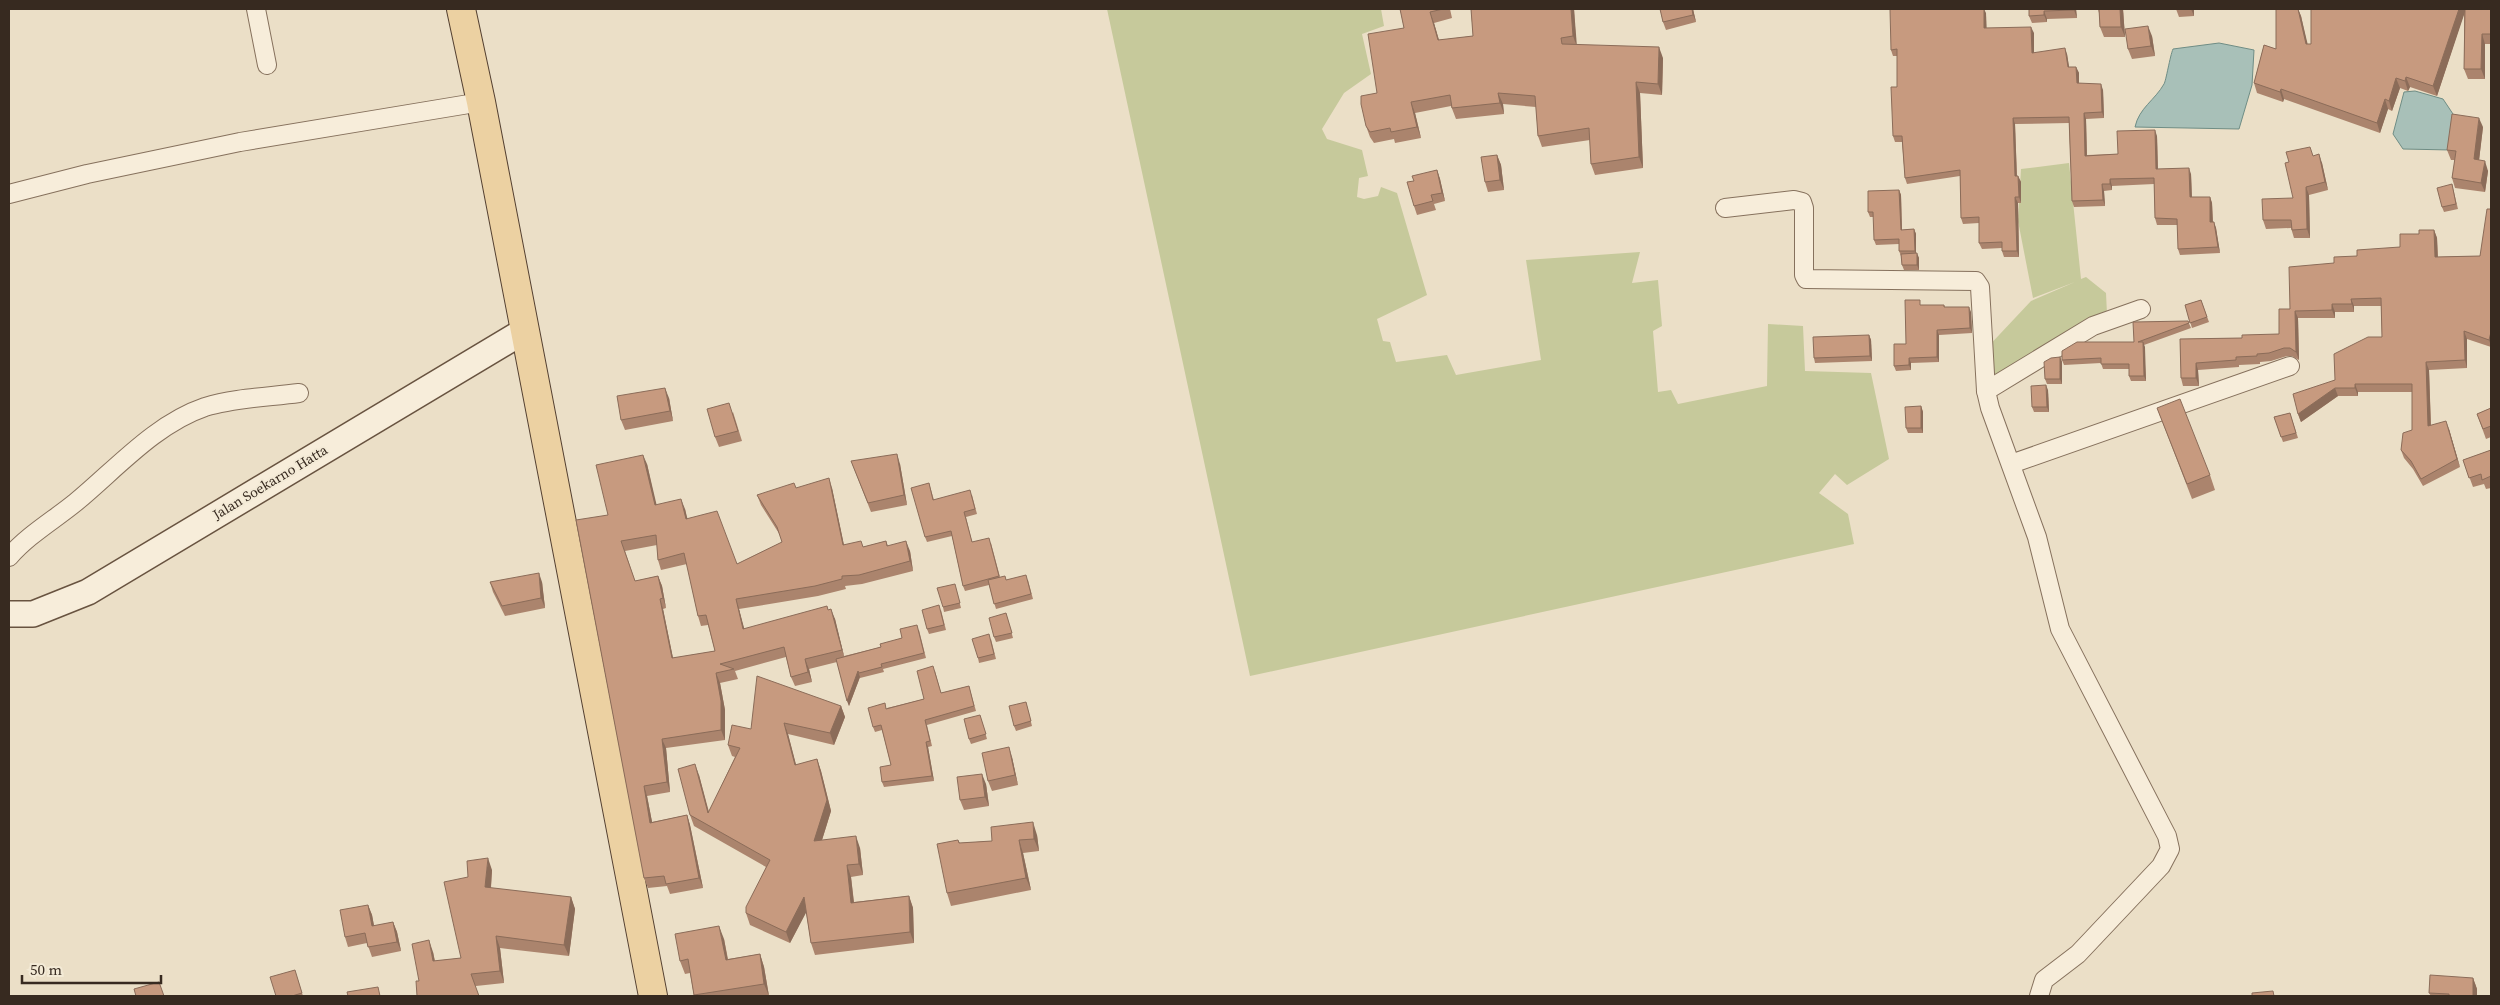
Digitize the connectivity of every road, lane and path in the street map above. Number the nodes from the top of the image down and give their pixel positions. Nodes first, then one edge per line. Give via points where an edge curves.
1 (256, 9) edge
2 (461, 9) edge
3 (267, 65) dead end
4 (481, 102) junction
5 (9, 194) edge
6 (1725, 208) dead end
7 (2141, 309) dead end
8 (524, 331) junction
9 (2290, 366) dead end
10 (1986, 391) junction
11 (299, 393) dead end
12 (2011, 464) junction
13 (9, 557) edge
14 (9, 614) edge
15 (653, 996) edge
16 (2039, 996) edge

1 - 3 street
2 - 4 main road
4 - 5 street via 240,142
4 - 8 main road
6 - 10 street via 1794,200 1802,202 1806,279 1976,281 1980,287
7 - 10 street via 2093,326
8 - 14 street, Jalan Soekarno Hatta via 88,592 33,614
8 - 15 main road
9 - 12 street
10 - 12 street
11 - 13 street via 205,407 176,420
12 - 16 street via 2037,537 2060,629 2167,836 2170,849 2161,866 2078,954 2044,980

